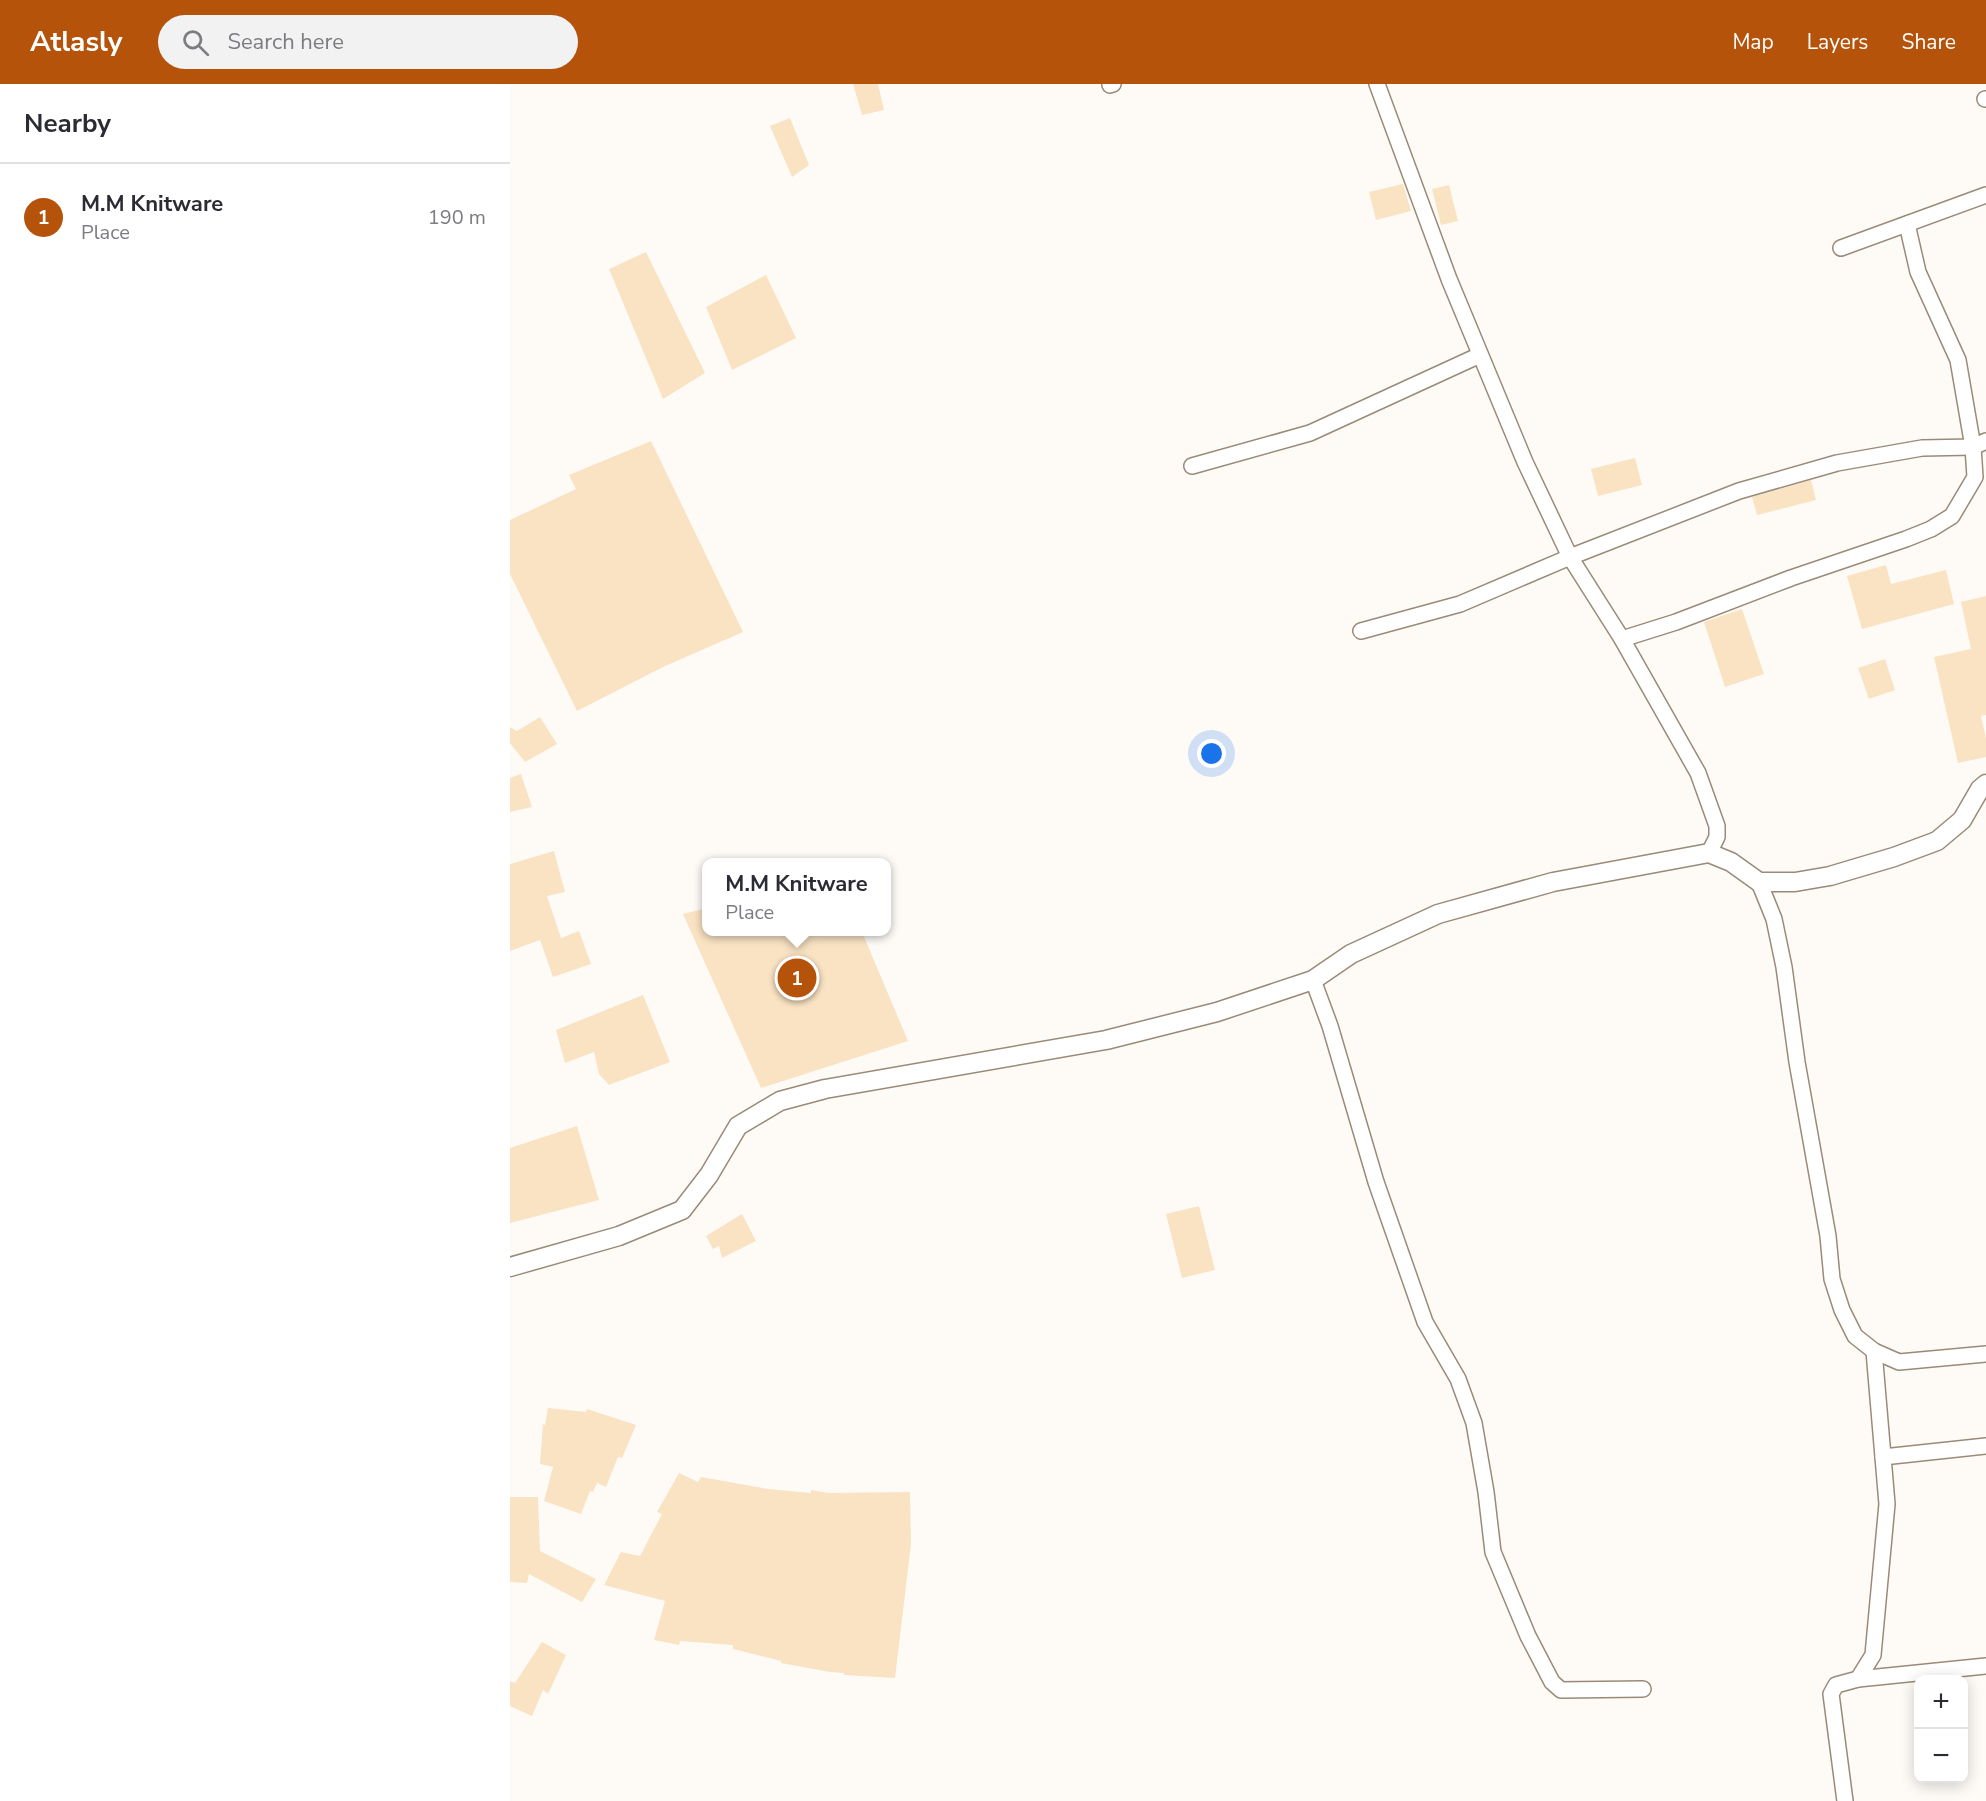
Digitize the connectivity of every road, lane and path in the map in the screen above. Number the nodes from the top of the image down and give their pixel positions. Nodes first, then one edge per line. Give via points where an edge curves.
1 (1377, 84) edge
2 (1986, 195) edge
3 (1907, 224) junction
4 (1841, 248) dead end
5 (1480, 354) junction
6 (1979, 444) edge
7 (1192, 466) dead end
8 (1570, 557) junction
9 (1361, 631) dead end
10 (1622, 639) junction
11 (1986, 784) edge
12 (1709, 853) junction
13 (1759, 882) junction
14 (1313, 980) junction
15 (510, 1267) edge
16 (1874, 1351) junction
17 (1986, 1354) edge
18 (1986, 1446) edge
19 (1883, 1457) junction
20 (1986, 1666) edge
21 (1858, 1679) junction
22 (1643, 1689) dead end
23 (1845, 1801) edge

1 - 5 street
2 - 3 street
3 - 4 street
3 - 6 street via 1918,272 1958,360
5 - 7 street via 1310,433
5 - 8 street
6 - 8 street via 1922,448 1837,463 1739,491
6 - 10 street via 1975,477 1970,486 1952,516 1931,529
8 - 9 street via 1460,604
8 - 10 street
10 - 12 street via 1698,773 1717,826 1717,837
11 - 13 street via 1962,820 1937,841 1830,876 1795,882
12 - 13 street via 1731,861
12 - 14 street via 1553,882 1438,914 1351,954
13 - 16 street via 1774,920 1784,967 1832,1279 1855,1336
14 - 15 street via 1217,1012 1106,1040 825,1089 780,1101 738,1126 709,1175 682,1210 619,1236
14 - 22 street via 1425,1322 1458,1379 1474,1424 1493,1552 1528,1636 1552,1682 1561,1690
16 - 17 street via 1899,1362
16 - 19 street
18 - 19 street
19 - 21 street via 1887,1504 1873,1655
20 - 21 street
21 - 23 street via 1836,1686 1831,1694

